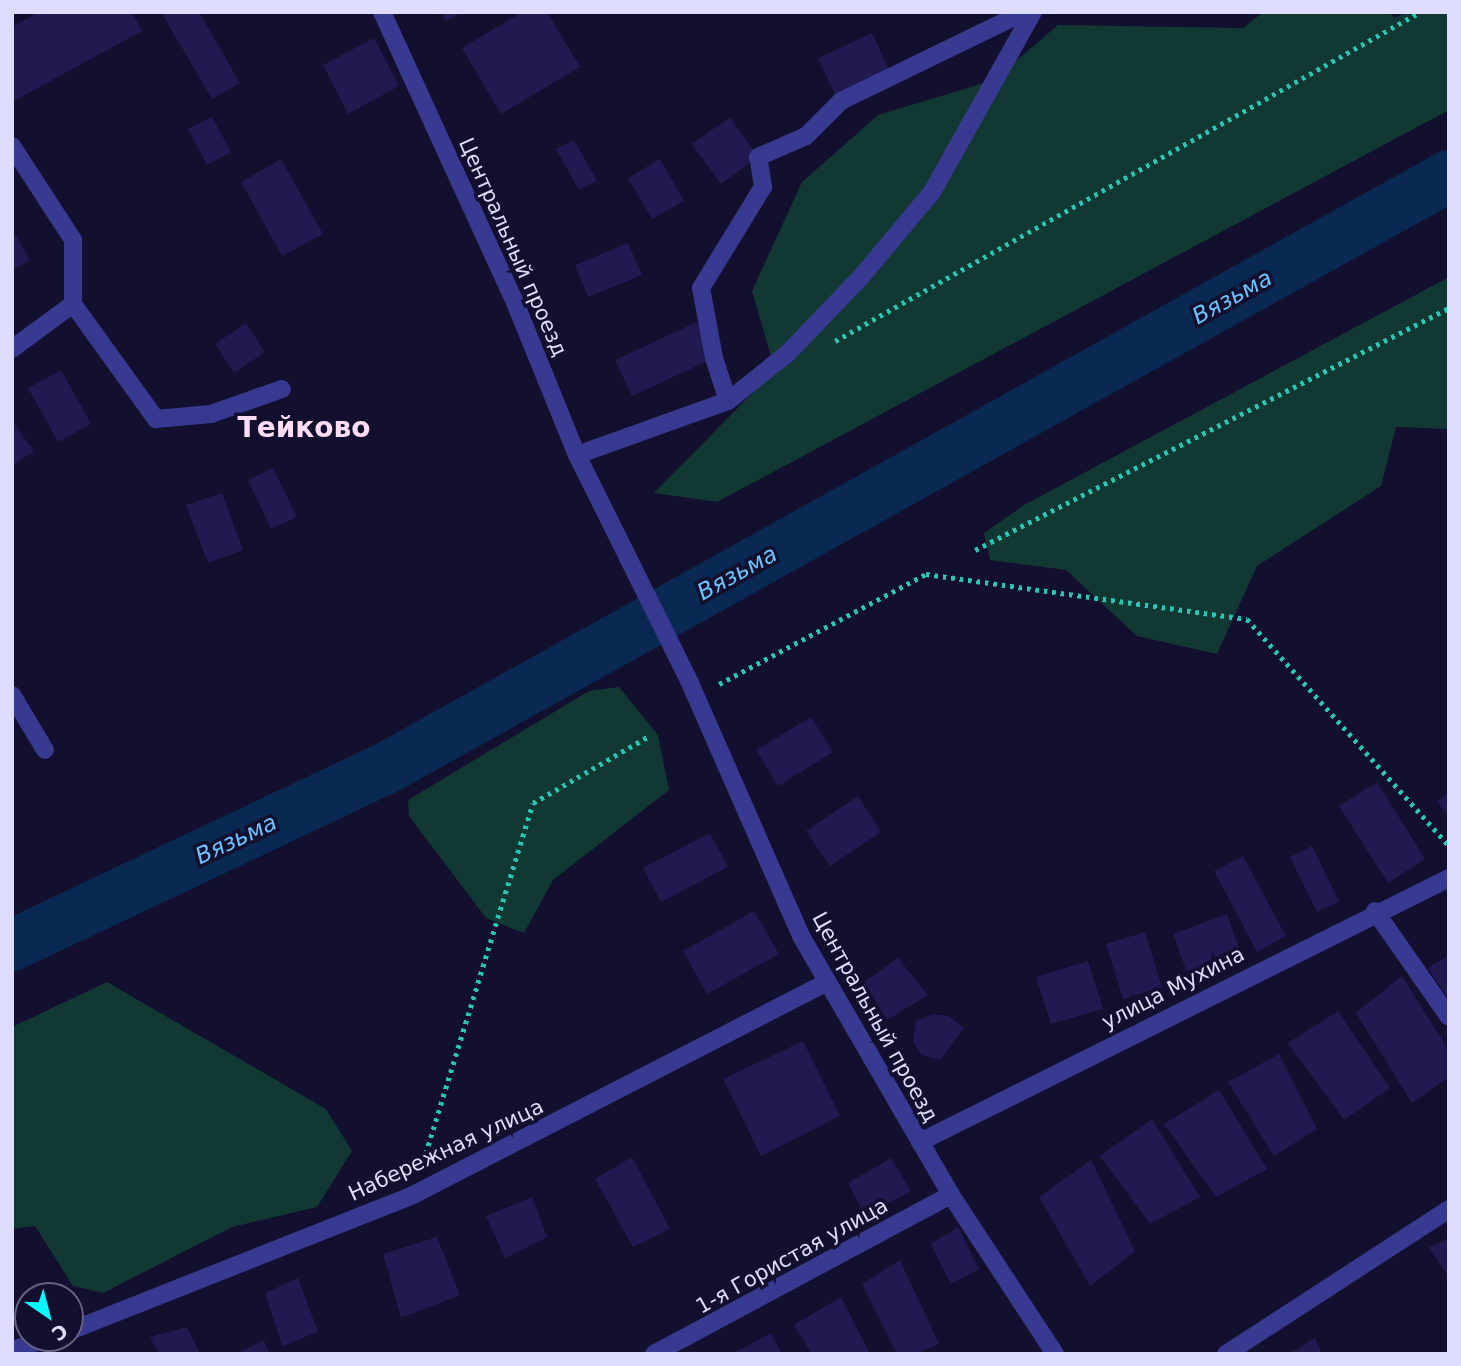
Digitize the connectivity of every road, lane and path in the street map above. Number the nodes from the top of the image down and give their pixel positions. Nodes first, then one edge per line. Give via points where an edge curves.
1 (382, 12) edge
2 (1024, 12) edge
3 (1032, 12) edge
4 (1420, 12) edge
5 (12, 146) edge
6 (73, 304) junction
7 (1449, 308) edge
8 (825, 346) dead end
9 (12, 349) edge
10 (282, 389) dead end
11 (728, 401) junction
12 (578, 455) junction
13 (975, 550) dead end
14 (719, 684) dead end
15 (12, 695) edge
16 (649, 736) dead end
17 (45, 750) dead end
18 (1449, 846) edge
19 (1449, 878) edge
20 (1375, 911) junction
21 (828, 982) junction
22 (1449, 1017) edge
23 (920, 1142) junction
24 (413, 1195) junction
25 (951, 1195) junction
26 (1449, 1209) edge
27 (84, 1325) edge
28 (654, 1354) edge
29 (1055, 1354) edge
30 (1226, 1354) edge

1 - 12 street, Центральный проезд via 516,305
2 - 11 street via 841,102 806,136 758,157 763,187 701,288 714,358
3 - 11 street via 932,192 861,277 788,353
4 - 8 path
5 - 6 street via 73,240
6 - 9 street
6 - 10 street via 156,419 211,414
7 - 13 path
11 - 12 street
12 - 21 street, Центральный проезд via 691,683 802,936
14 - 18 path via 926,574 1247,619
15 - 17 street
16 - 24 path via 533,803
19 - 20 street, улица Мухина
20 - 22 street
20 - 23 street, улица Мухина
21 - 23 street, Центральный проезд
21 - 24 street, Набережная улица
23 - 25 street, Центральный проезд
24 - 27 street, Набережная улица
25 - 28 street, 1-я Гористая улица
25 - 29 street, Центральный проезд
26 - 30 street

